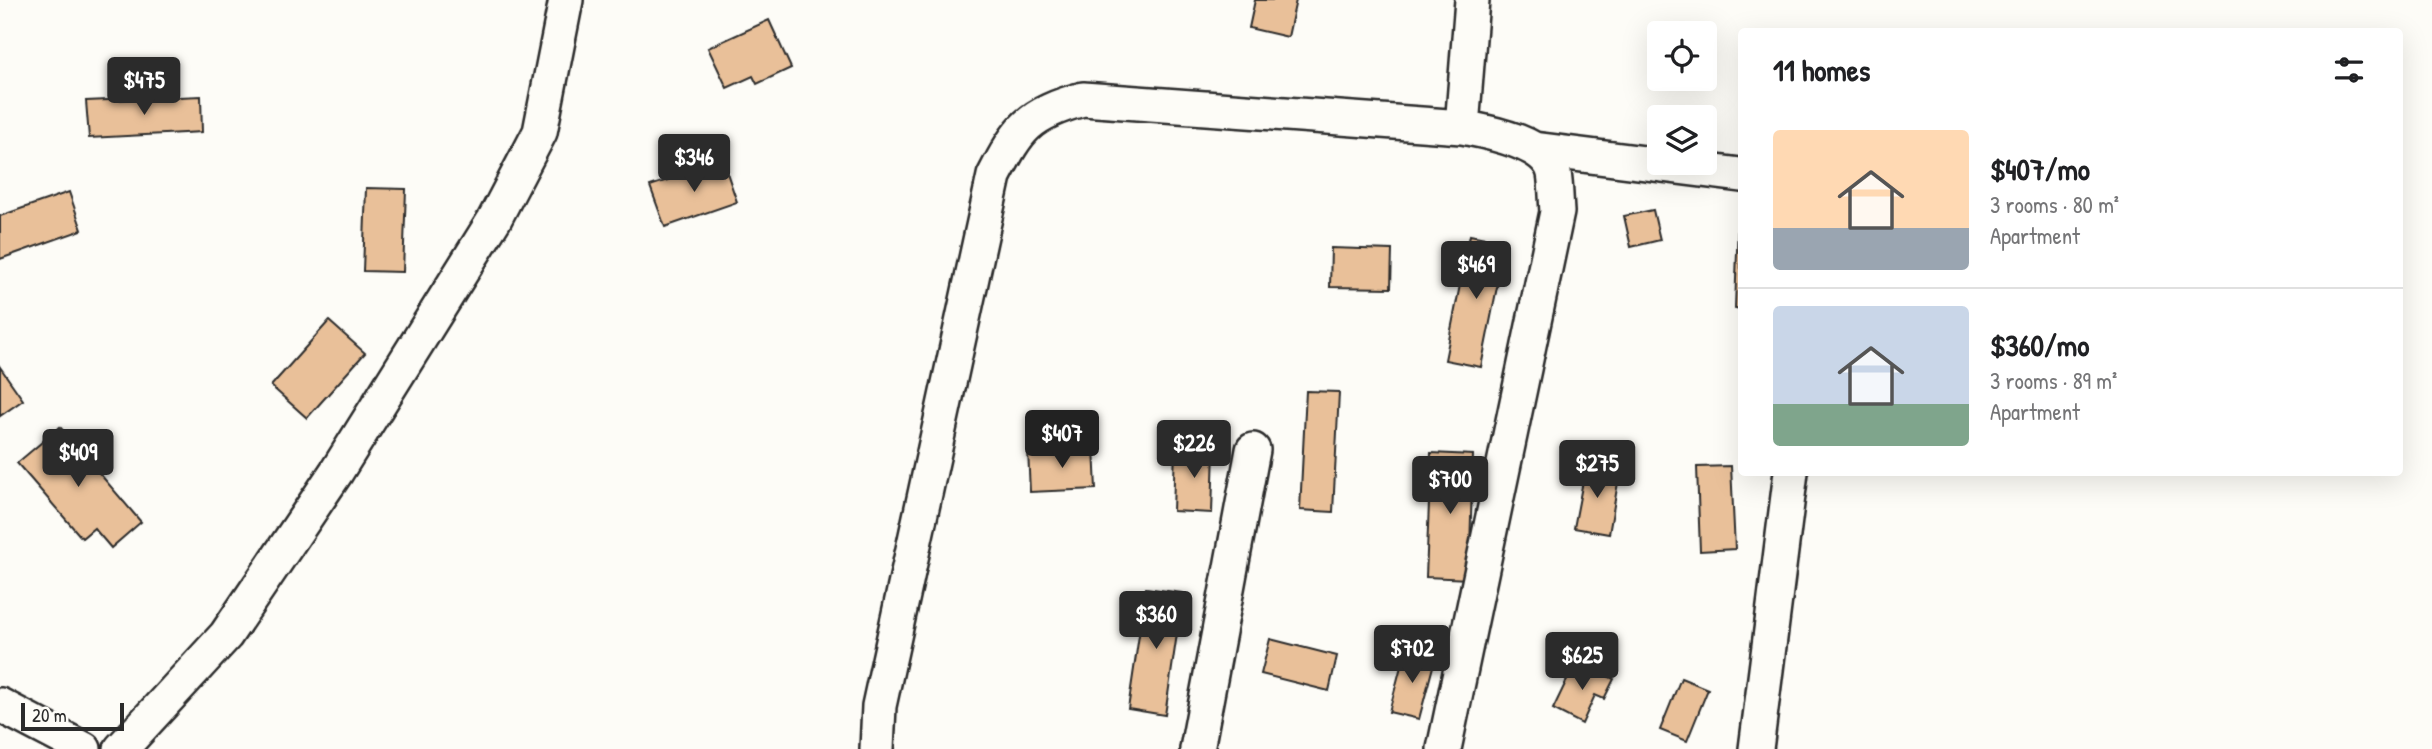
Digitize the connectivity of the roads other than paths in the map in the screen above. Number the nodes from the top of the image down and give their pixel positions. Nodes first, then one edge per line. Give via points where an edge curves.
1 (566, 0) edge
2 (1472, 0) edge
3 (1462, 127) junction
4 (1534, 149) junction
5 (1738, 175) edge
6 (1253, 450) dead end
7 (1790, 476) edge
8 (0, 705) edge
9 (84, 749) edge
10 (121, 749) edge
11 (877, 749) edge
12 (1197, 749) edge
13 (1444, 749) edge
14 (1756, 749) edge

1 - 10 street via 540,132 494,220 337,471 226,635
2 - 3 street
3 - 4 street via 1508,137
3 - 11 street via 1083,99 1049,108 1016,135 994,176 879,706
4 - 5 street
4 - 13 street via 1553,169 1557,212
6 - 12 street
7 - 14 street
8 - 9 street

